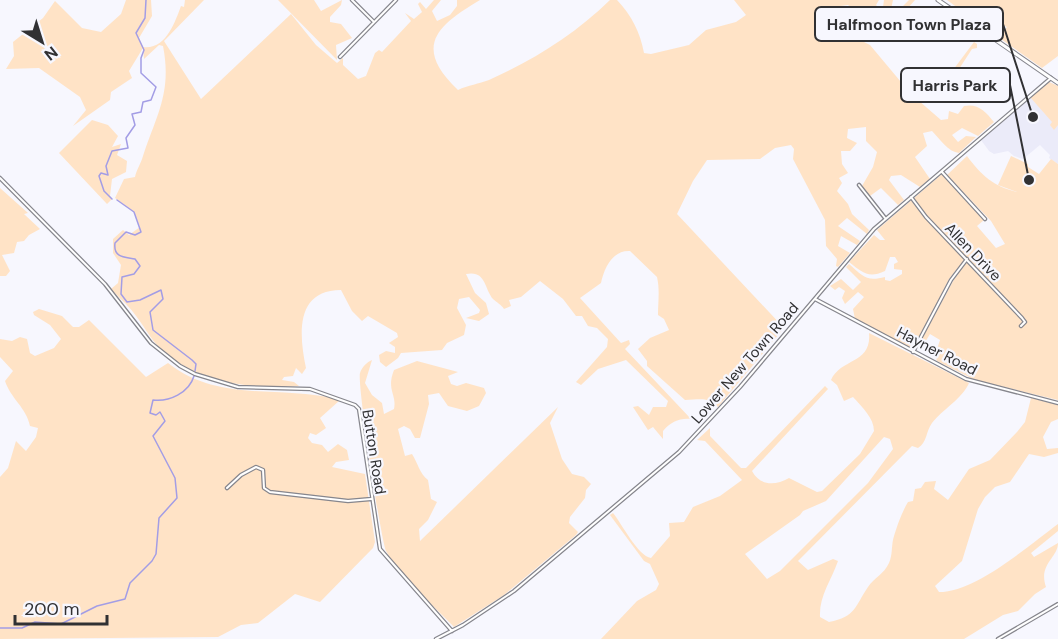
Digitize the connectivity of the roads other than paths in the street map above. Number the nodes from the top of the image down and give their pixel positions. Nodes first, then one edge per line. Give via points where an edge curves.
1 (352, 0) edge
2 (396, 0) edge
3 (938, 0) edge
4 (374, 22) junction
5 (340, 57) dead end
6 (1051, 78) junction
7 (1058, 83) edge
8 (942, 172) junction
9 (0, 178) edge
10 (859, 185) dead end
11 (911, 197) junction
12 (886, 218) junction
13 (985, 219) dead end
14 (967, 259) junction
15 (815, 299) junction
16 (1021, 326) dead end
17 (913, 352) junction
18 (1058, 403) edge
19 (227, 488) dead end
20 (371, 499) junction
21 (1058, 604) edge
22 (452, 631) junction
23 (436, 639) edge
24 (998, 639) edge

1 - 4 street
2 - 4 street
3 - 6 street
4 - 5 street
6 - 7 street
6 - 8 street, Lower New Town Road
8 - 11 street, Lower New Town Road
8 - 13 street
9 - 20 street, Button Road via 105,284 151,343 180,366 238,387 310,389 355,405 359,409
10 - 12 street
11 - 12 street, Lower New Town Road
11 - 14 street, Allen Drive
12 - 15 street, Lower New Town Road
14 - 16 street, Allen Drive via 1022,318
14 - 17 street via 951,280
15 - 17 street, Hayner Road
15 - 22 street, Lower New Town Road via 687,444 526,581
17 - 18 street, Hayner Road via 966,379
19 - 20 street via 256,467 263,470 264,488 270,492 348,501
20 - 22 street, Button Road via 380,549
21 - 24 street
22 - 23 street, Lower New Town Road

